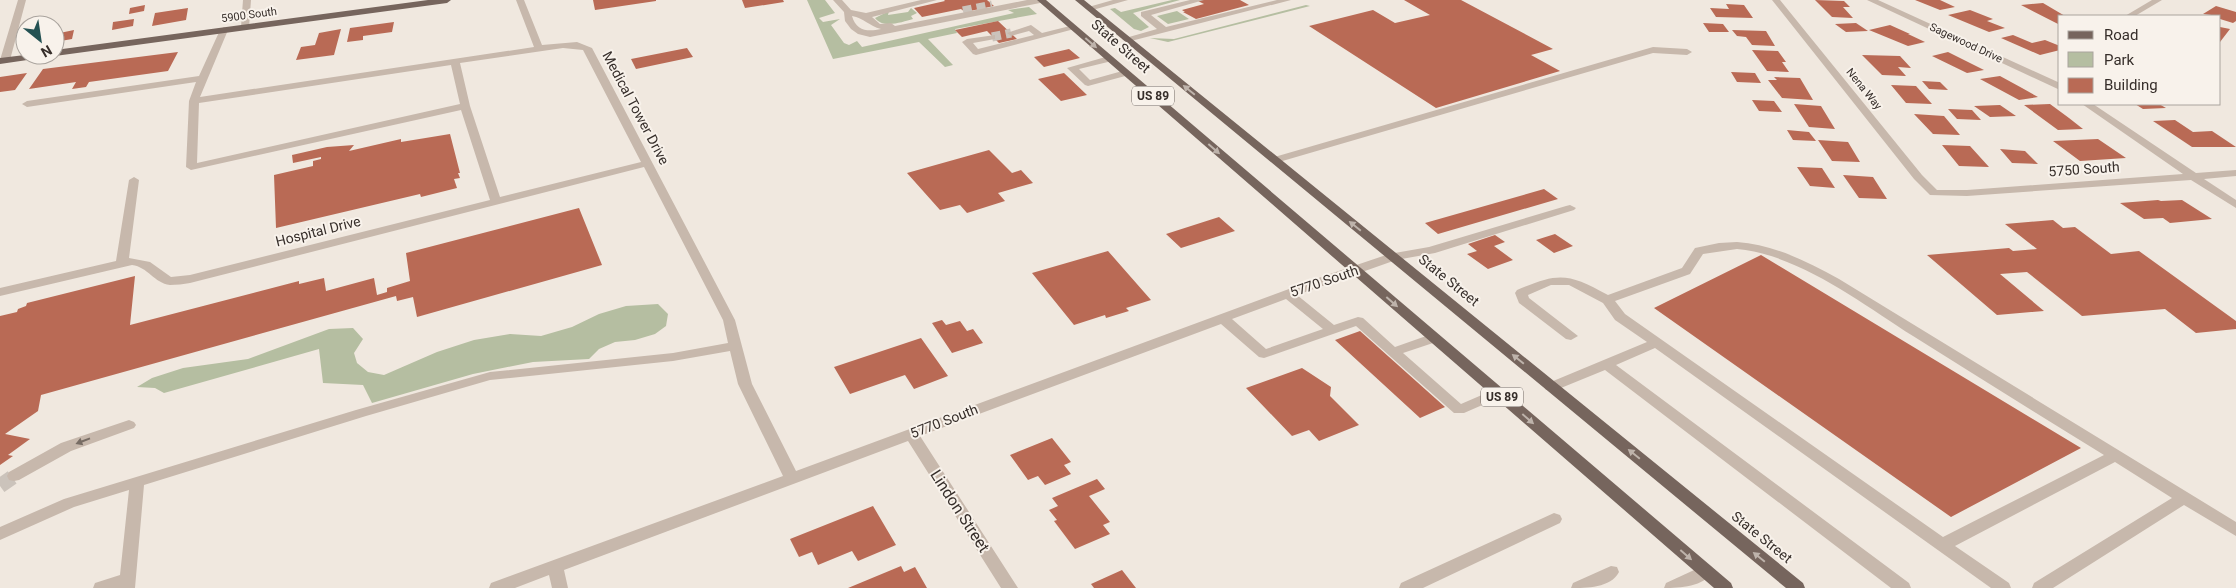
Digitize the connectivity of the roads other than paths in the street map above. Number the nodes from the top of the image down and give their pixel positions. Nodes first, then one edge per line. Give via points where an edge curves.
1 (22, 0) edge
2 (247, 0) edge
3 (447, 0) edge
4 (520, 0) edge
5 (837, 0) edge
6 (912, 0) edge
7 (933, 0) edge
8 (1040, 0) edge
9 (1079, 0) edge
10 (1124, 0) edge
11 (1200, 0) edge
12 (1287, 0) edge
13 (1776, 0) edge
14 (1871, 0) edge
15 (2158, 0) edge
16 (1009, 3) edge
17 (992, 5) dead end
18 (1088, 8) junction
19 (963, 11) tunnel mouth
20 (848, 12) junction
21 (2131, 15) edge
22 (867, 16) junction
23 (245, 27) junction
24 (1074, 28) junction
25 (224, 30) junction
26 (1164, 30) junction
27 (1010, 33) tunnel mouth
28 (1040, 36) junction
29 (992, 37) tunnel mouth
30 (1127, 39) junction
31 (539, 49) junction
32 (65, 52) edge
33 (1688, 52) dead end
34 (15, 58) edge
35 (1109, 59) junction
36 (2, 60) edge
37 (455, 61) junction
38 (1126, 73) junction
39 (204, 74) junction
40 (164, 75) dead end
41 (2058, 86) edge
42 (194, 101) junction
43 (27, 104) dead end
44 (2088, 105) edge
45 (465, 106) junction
46 (1275, 160) junction
47 (648, 163) junction
48 (2236, 173) edge
49 (2193, 176) junction
50 (134, 180) dead end
51 (1934, 193) joint
52 (496, 201) junction
53 (2236, 205) edge
54 (1570, 208) dead end
55 (1393, 257) junction
56 (122, 262) junction
57 (1355, 270) junction
58 (0, 292) edge
59 (1288, 294) junction
60 (1607, 300) junction
61 (1222, 318) junction
62 (1332, 330) junction
63 (1571, 336) dead end
64 (1434, 338) junction
65 (1656, 343) junction
66 (736, 346) junction
67 (1394, 352) junction
68 (1606, 364) junction
69 (1552, 387) junction
70 (1498, 393) junction
71 (129, 425) dead end
72 (911, 433) junction
73 (2115, 456) junction
74 (14, 476) tunnel mouth
75 (791, 478) junction
76 (137, 482) junction
77 (2183, 498) junction
78 (1554, 519) dead end
79 (2236, 530) edge
80 (0, 534) edge
81 (1942, 545) junction
82 (555, 566) junction
83 (1705, 571) junction
84 (1611, 572) dead end
85 (127, 584) edge
86 (101, 588) edge
87 (497, 588) edge
88 (560, 588) edge
89 (1010, 588) edge
90 (1407, 588) edge
91 (1579, 588) edge
92 (1672, 588) edge
93 (1724, 588) edge
94 (1797, 588) edge
95 (1904, 588) edge
96 (2003, 588) edge
97 (2040, 588) edge

1 - 36 street
2 - 23 street
3 - 23 main road, 5900 South
4 - 31 street
5 - 20 street
6 - 20 street
7 - 22 street
8 - 16 street
8 - 24 main road, State Street / US 89
9 - 18 main road, State Street / US 89
10 - 18 street
11 - 26 street via 1144,14
12 - 26 street
13 - 51 street, Nena Way
14 - 41 street, Sagewood Drive
15 - 21 street
16 - 17 street
16 - 20 street via 870,34 862,34 851,25
18 - 30 main road, State Street / US 89
19 - 22 street via 886,27 872,23
20 - 22 street
23 - 25 main road, 5900 South
24 - 28 street
24 -> 35 main road, State Street / US 89
25 - 32 main road, 5900 South
25 - 39 street
26 - 30 street
27 - 28 street via 1031,28
28 - 29 street via 976,52 967,42
46 -> 30 main road, State Street / US 89
31 - 37 street, Medical Tower Drive
31 - 47 street, Medical Tower Drive via 573,45 587,48
33 - 46 street via 1653,50
34 - 36 main road
35 - 38 main road, State Street / US 89
35 - 38 street via 1072,68 1088,83
37 - 42 street, Medical Tower Drive
37 - 45 street
38 -> 57 main road, State Street / US 89
39 - 40 street
39 - 42 street
39 - 43 street
42 - 45 street via 190,167
44 - 49 street
45 - 52 street
55 -> 46 main road, State Street / US 89
47 - 52 street, Hospital Drive
47 - 66 street, Medical Tower Drive via 729,320
48 - 49 street, 5750 South
49 - 51 street, 5750 South
49 - 53 street
50 - 56 street
52 - 56 street, Hospital Drive via 190,279 164,279 150,264
54 - 55 street, 5770 South via 1431,250
55 - 57 street, 5770 South
69 -> 55 main road, State Street / US 89
56 - 58 street, Hospital Drive
57 - 59 street, 5770 South
57 -> 64 main road, State Street / US 89
59 - 61 street, 5770 South
59 - 62 street
60 - 63 street via 1571,280 1549,281 1521,293 1523,300
60 - 65 street via 1620,317
60 - 73 street via 1686,271 1699,251 1721,245 1770,249 1835,282
61 - 62 street via 1264,354
61 - 72 street, 5770 South
62 - 67 street via 1358,321
64 - 67 street
64 - 70 main road, State Street / US 89
65 - 68 street
65 - 81 street
66 - 75 street, Medical Tower Drive via 745,384
66 - 76 street via 674,357 490,376
67 - 70 street via 1459,410
68 - 69 street
68 - 95 street
94 -> 69 main road, State Street / US 89
70 -> 83 main road, State Street / US 89
71 -> 74 street via 66,447
72 - 75 street, 5770 South
72 - 89 street, Lindon Street
73 - 77 street
73 - 81 street
75 - 82 street, 5770 South
76 - 80 street via 69,503
76 - 85 street
77 - 79 street
77 - 97 street
78 - 90 street
81 - 96 street
82 - 87 street, 5770 South
82 - 88 street
83 - 92 street
83 - 93 main road, State Street / US 89
84 - 91 street
85 - 86 street

